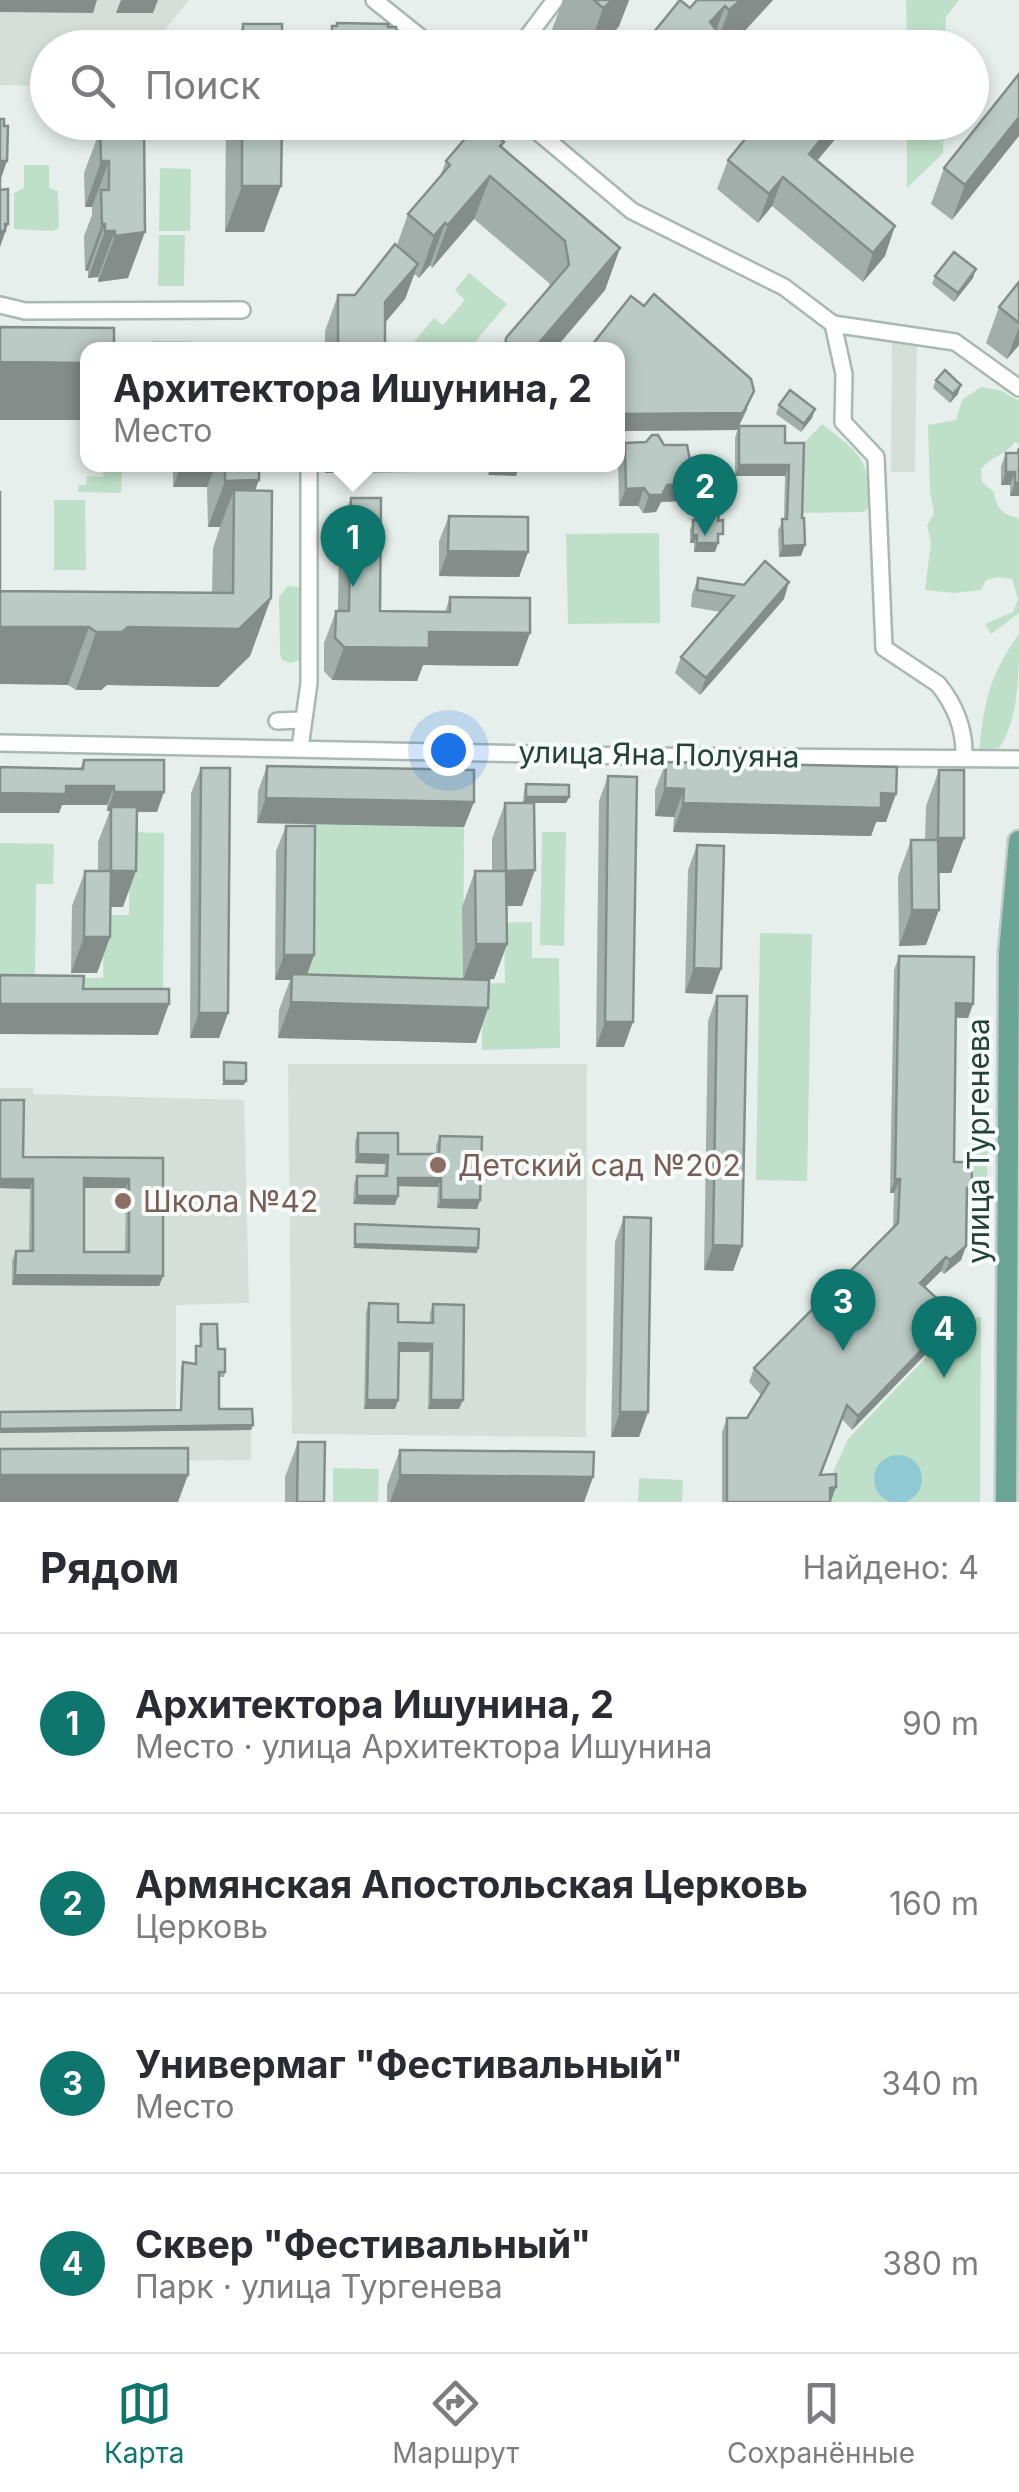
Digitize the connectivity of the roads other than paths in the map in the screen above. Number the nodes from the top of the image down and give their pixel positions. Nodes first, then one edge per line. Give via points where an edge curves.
1 (374, 0) edge
2 (555, 0) edge
3 (412, 30) edge
4 (532, 30) edge
5 (547, 140) edge
6 (0, 304) edge
7 (242, 310) dead end
8 (833, 324) junction
9 (1019, 388) edge
10 (309, 472) edge
11 (277, 720) dead end
12 (303, 720) junction
13 (0, 743) edge
14 (300, 748) junction
15 (964, 757) junction
16 (1019, 759) edge
17 (1019, 841) edge
18 (1007, 1176) junction
19 (1019, 1204) edge
20 (1014, 1247) edge
21 (1006, 1502) edge

1 - 3 street
2 - 4 street
5 - 8 street via 632,211 784,287
6 - 7 street via 25,311
8 - 9 street via 955,342
8 - 15 street via 844,374 843,422 876,457 884,648 944,692 955,707
10 - 12 street via 310,682
11 - 12 street
12 - 14 street
13 - 14 street, улица Яна Полуяна
14 - 15 street, улица Яна Полуяна
15 - 16 street, улица Яна Полуяна
17 - 18 main road, улица Тургенева via 1009,953
18 - 19 main road
18 - 20 main road, улица Тургенева
20 - 21 main road, улица Тургенева

